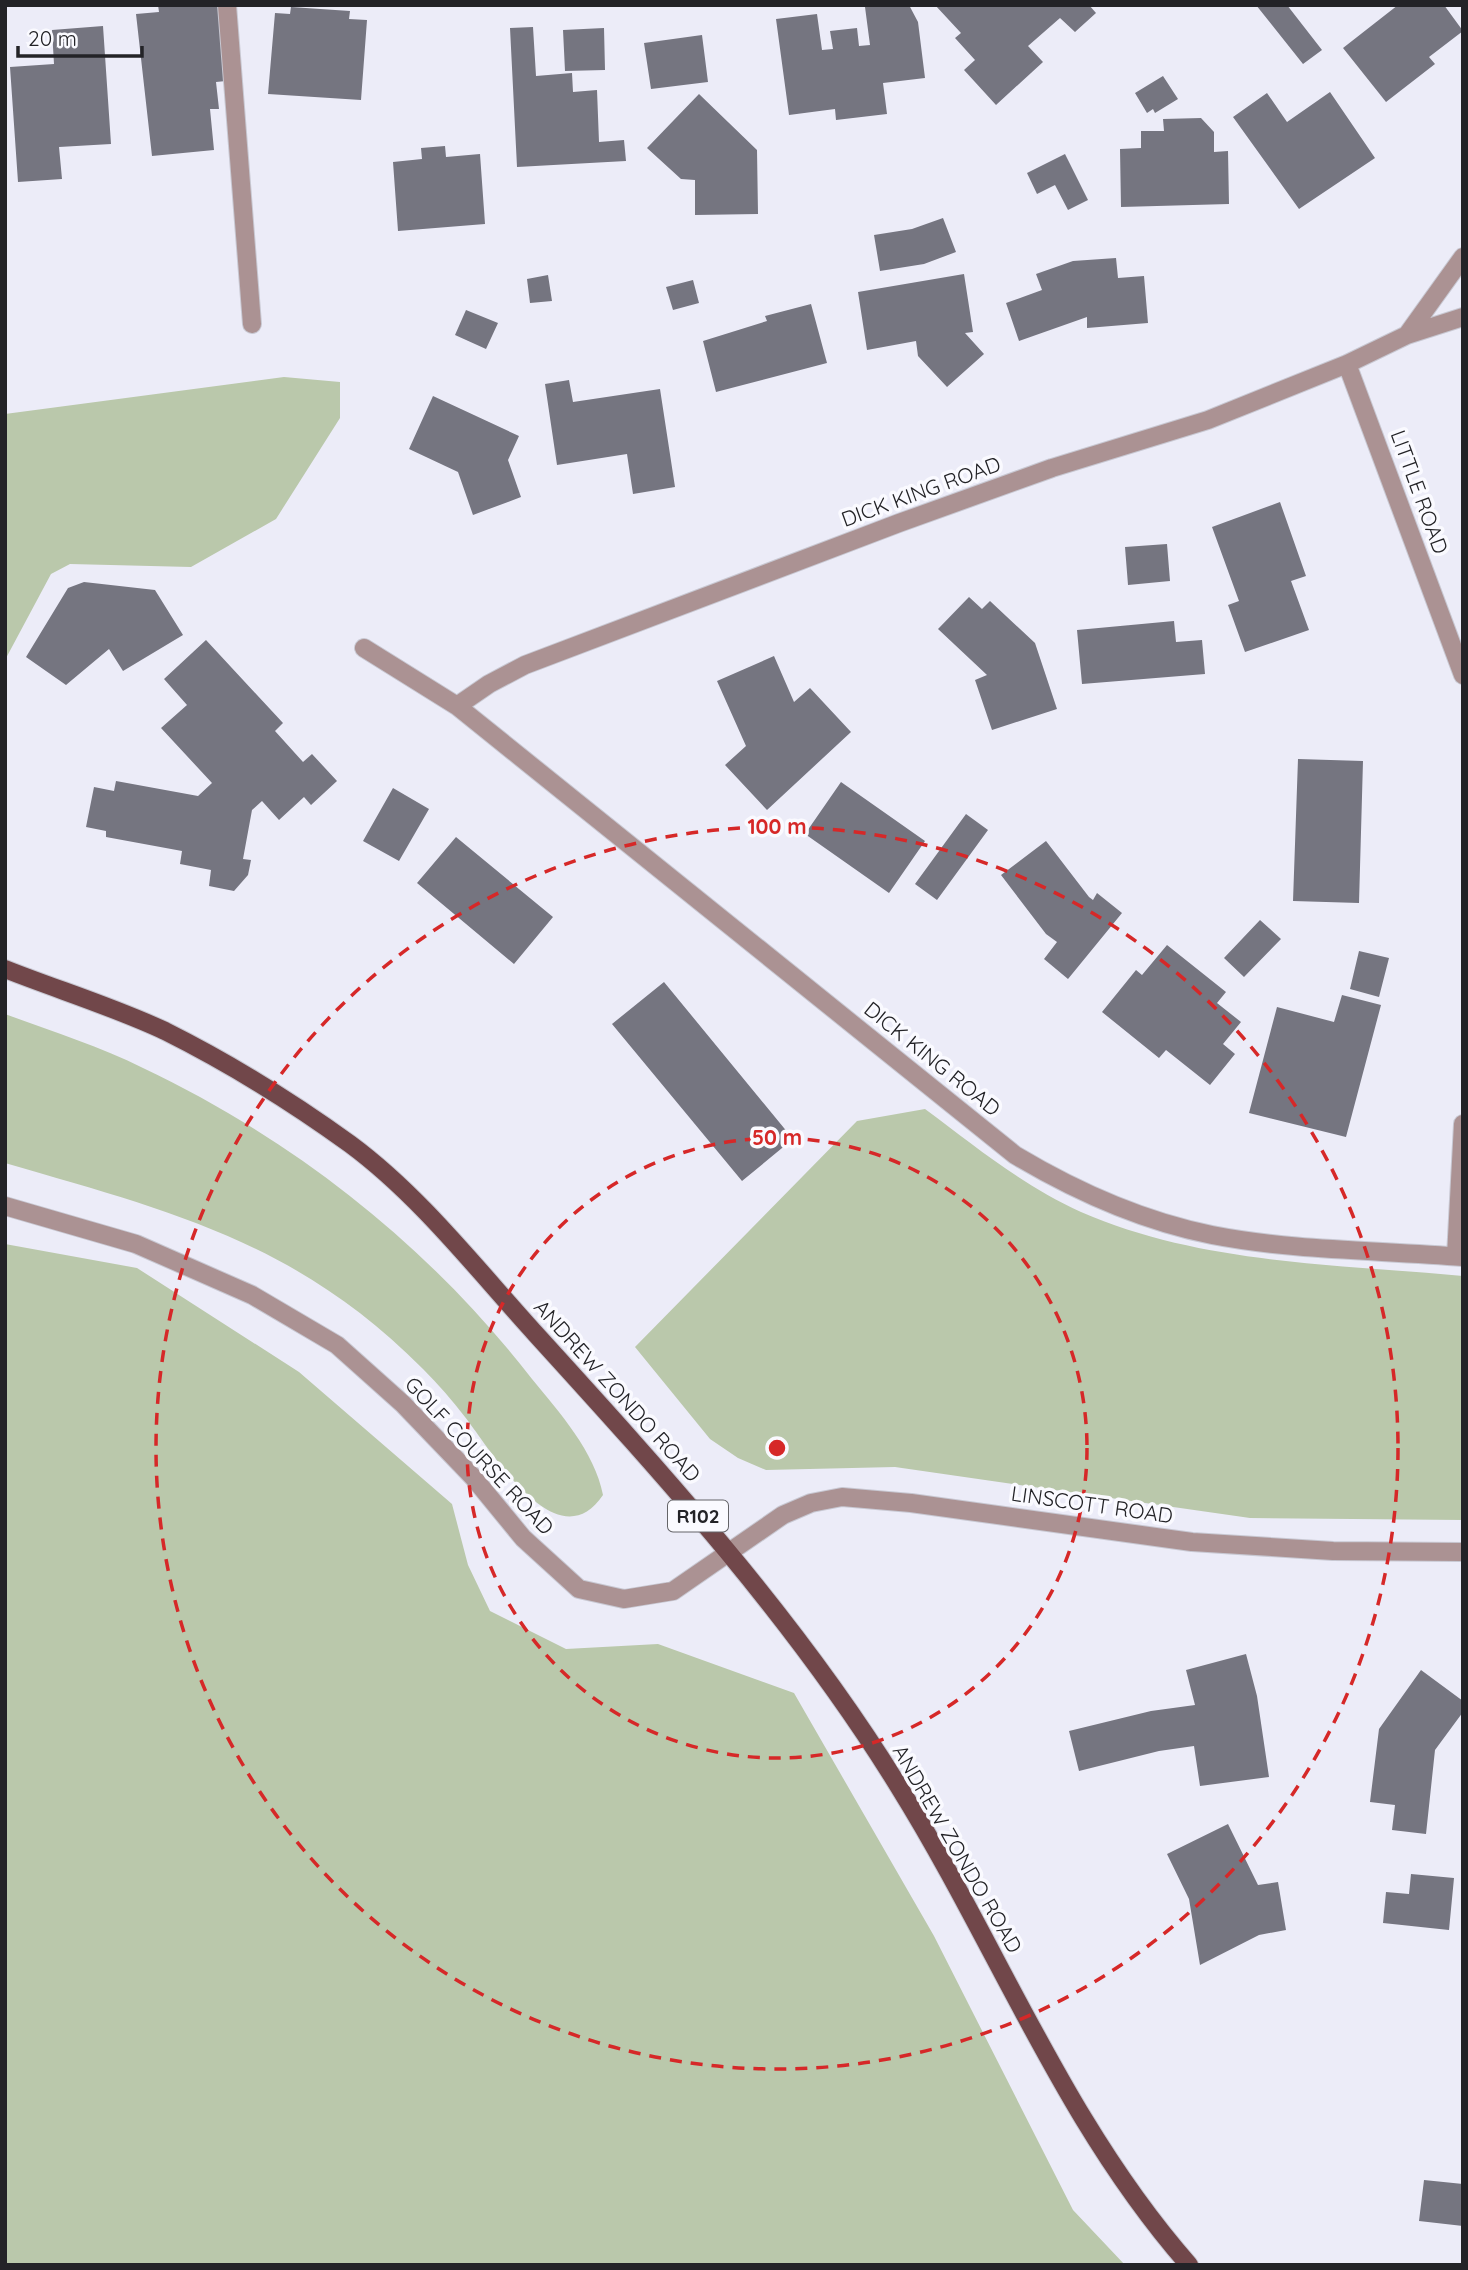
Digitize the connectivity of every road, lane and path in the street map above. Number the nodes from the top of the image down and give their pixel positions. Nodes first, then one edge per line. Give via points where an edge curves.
1 (228, 5) edge
2 (1463, 257) edge
3 (1463, 317) edge
4 (252, 324) dead end
5 (1407, 335) junction
6 (1347, 364) junction
7 (364, 648) dead end
8 (1463, 675) edge
9 (457, 706) junction
10 (5, 969) edge
11 (1463, 1124) edge
12 (5, 1206) edge
13 (1459, 1257) edge
14 (730, 1552) junction
15 (1463, 1552) edge
16 (1189, 2265) edge

1 - 4 street
2 - 5 street, DICK KING ROAD
3 - 5 street, DICK KING ROAD
5 - 6 street, DICK KING ROAD
6 - 8 street, LITTLE ROAD
6 - 9 street, DICK KING ROAD via 1208,420 1052,468 525,665
7 - 9 street, DICK KING ROAD
9 - 13 street, DICK KING ROAD via 1016,1155 1069,1188 1128,1211 1213,1235
10 - 14 main road, ANDREW ZONDO ROAD / R102 via 164,1031 277,1094 354,1147 416,1203
11 - 13 street
12 - 14 street, GOLF COURSE ROAD via 136,1244 252,1295 337,1345 403,1404 523,1538 579,1589 624,1599 673,1591
14 - 15 street, LINSCOTT ROAD via 783,1515 842,1497 1192,1542 1333,1551
14 - 16 main road, ANDREW ZONDO ROAD / R102 via 831,1685 900,1789 1080,2116 1118,2175

